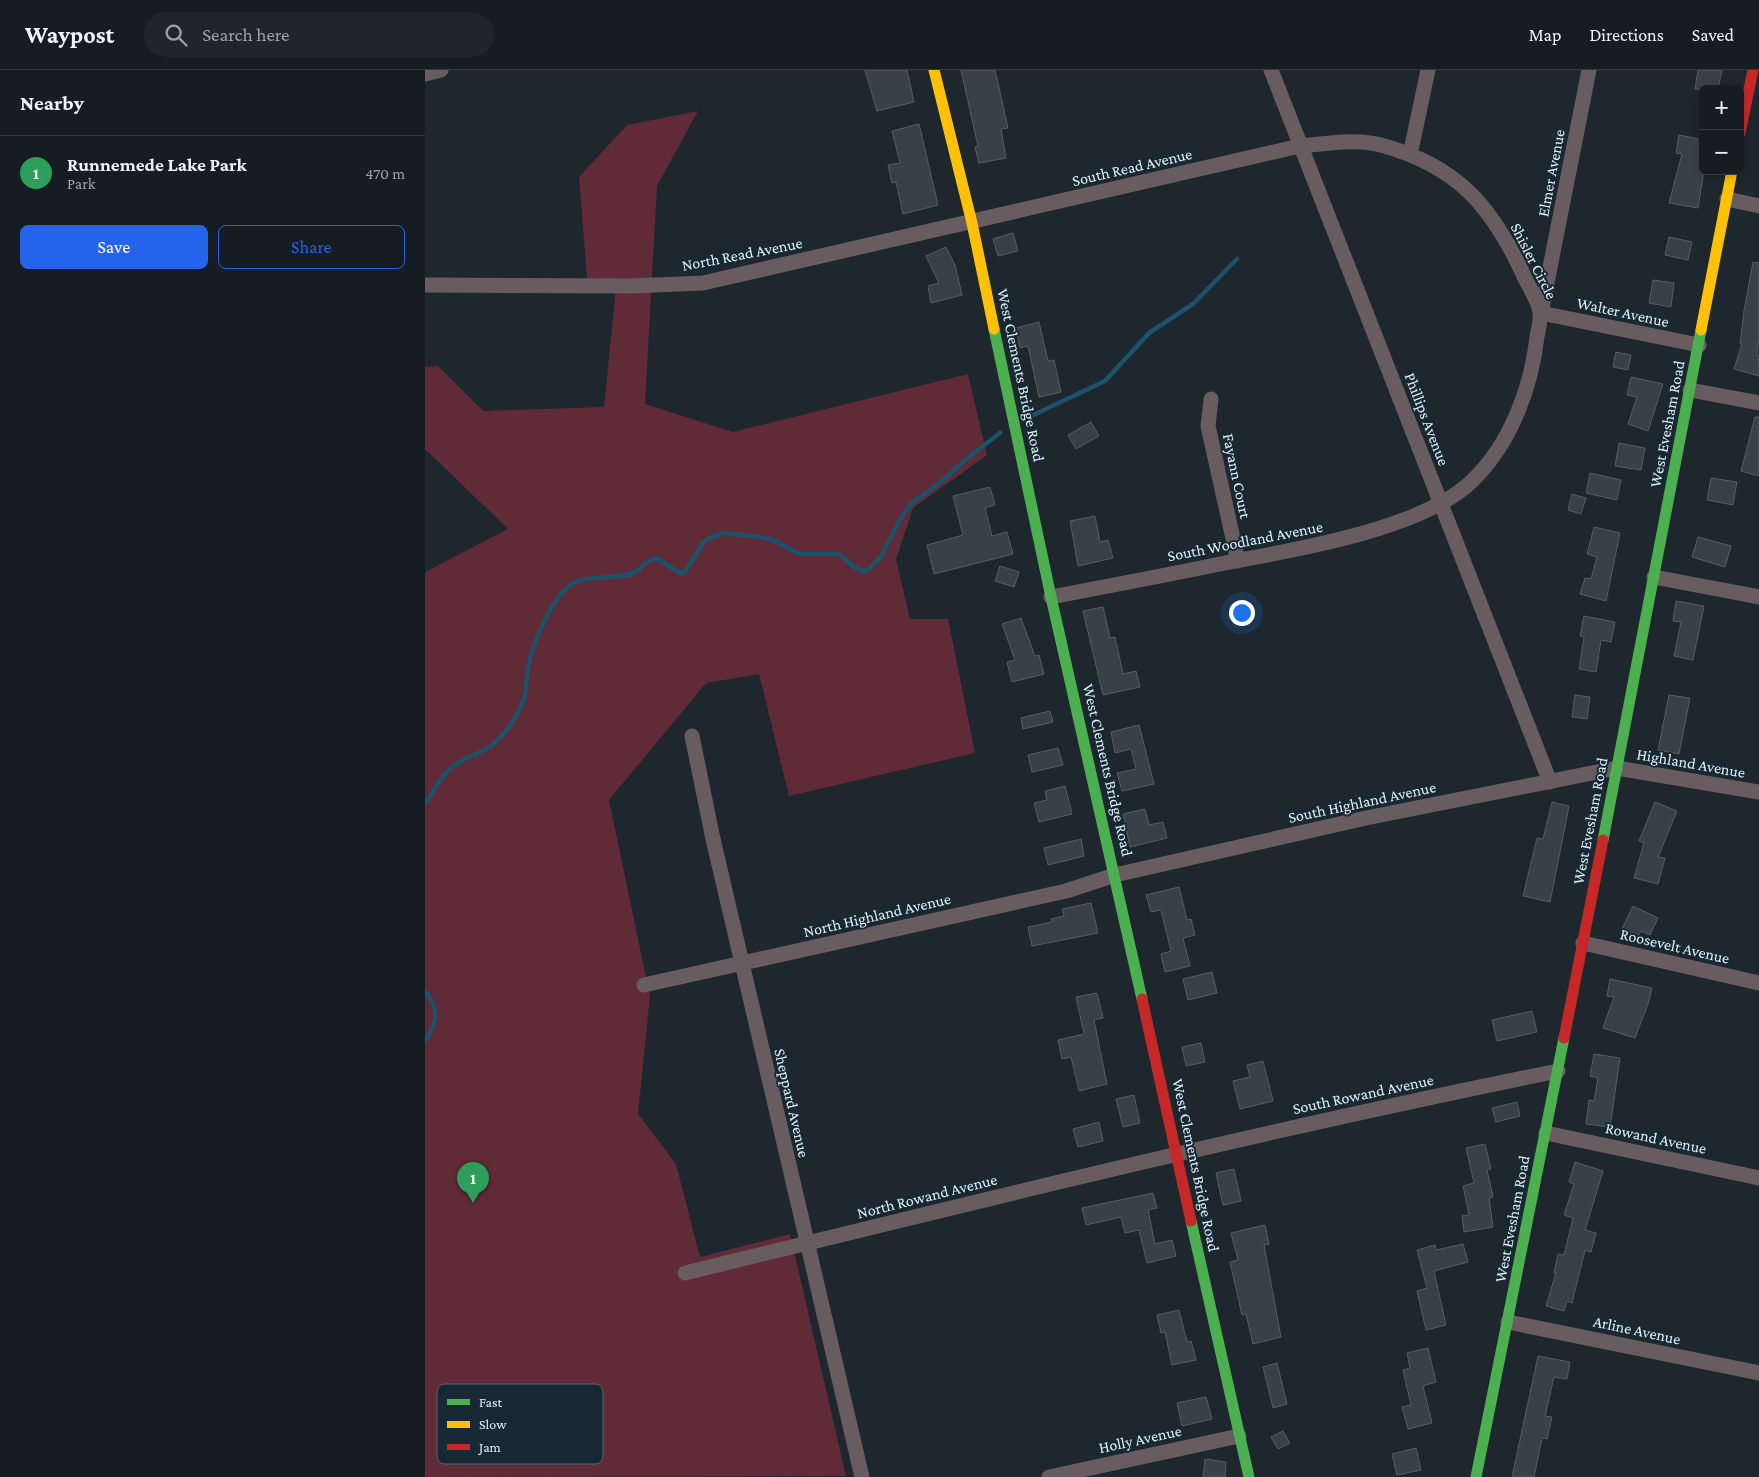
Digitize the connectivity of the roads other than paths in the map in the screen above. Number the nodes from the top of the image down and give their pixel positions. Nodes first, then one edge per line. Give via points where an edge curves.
1 (441, 70) edge
2 (934, 70) edge
3 (1271, 70) edge
4 (1428, 70) edge
5 (1589, 70) edge
6 (1753, 70) edge
7 (425, 74) edge
8 (1741, 130) edge
9 (1300, 146) junction
10 (1410, 155) junction
11 (1731, 175) edge
12 (1727, 199) junction
13 (1759, 206) edge
14 (972, 223) junction
15 (425, 285) edge
16 (1541, 312) junction
17 (1699, 346) junction
18 (1690, 390) junction
19 (1211, 399) dead end
20 (1759, 404) edge
21 (1441, 504) junction
22 (1238, 561) junction
23 (1654, 577) junction
24 (1051, 597) junction
25 (1759, 598) edge
26 (692, 736) dead end
27 (1617, 768) junction
28 (1550, 782) junction
29 (1759, 792) edge
30 (1115, 875) junction
31 (1583, 943) junction
32 (742, 963) junction
33 (1759, 983) edge
34 (644, 985) dead end
35 (1558, 1071) junction
36 (1546, 1133) junction
37 (1176, 1153) junction
38 (1759, 1178) edge
39 (807, 1243) junction
40 (685, 1273) dead end
41 (1508, 1322) junction
42 (1759, 1373) edge
43 (1239, 1436) junction
44 (862, 1477) edge
45 (1049, 1477) edge
46 (1249, 1477) edge
47 (1476, 1477) edge

1 - 7 street
2 - 14 main road, West Clements Bridge Road
3 - 9 street, Phillips Avenue
4 - 10 street
5 - 16 street, Elmer Avenue
6 - 8 main road
9 - 10 street, Shisler Circle via 1343,142 1379,144
9 - 14 street, South Read Avenue
9 - 21 street, Phillips Avenue
10 - 16 street, Shisler Circle via 1456,179 1479,201 1509,244
11 - 12 main road, West Evesham Road
12 - 13 street
12 - 17 main road, West Evesham Road
14 - 15 street, North Read Avenue via 703,282 631,286
14 - 24 main road, West Clements Bridge Road
16 - 17 street, Walter Avenue
16 - 21 street, Shisler Circle via 1534,366 1521,409 1496,451 1471,482
17 - 18 main road, West Evesham Road
18 - 20 street
18 - 23 main road, West Evesham Road
19 - 22 street, Fayann Court via 1208,426
21 - 22 street, South Woodland Avenue via 1339,540
21 - 28 street, Phillips Avenue
22 - 24 street, South Woodland Avenue
23 - 25 street
23 - 27 main road, West Evesham Road
24 - 30 main road, West Clements Bridge Road
26 - 32 street, Sheppard Avenue
27 - 28 street, South Highland Avenue
27 - 29 street, Highland Avenue
27 - 31 main road, West Evesham Road
28 - 30 street, South Highland Avenue via 1366,818
30 - 32 street, North Highland Avenue via 1066,891
30 - 37 main road, West Clements Bridge Road
31 - 33 street, Roosevelt Avenue
31 - 35 main road, West Evesham Road
32 - 34 street, North Highland Avenue
32 - 39 street, Sheppard Avenue
35 - 36 main road, West Evesham Road
35 - 37 street, South Rowand Avenue
36 - 38 street, Rowand Avenue
36 - 41 main road, West Evesham Road
37 - 39 street, North Rowand Avenue
37 - 43 main road, West Clements Bridge Road
39 - 40 street, North Rowand Avenue
39 - 44 street, Sheppard Avenue
41 - 42 street, Arline Avenue
41 - 47 main road, West Evesham Road
43 - 45 street, Holly Avenue
43 - 46 main road, West Clements Bridge Road

